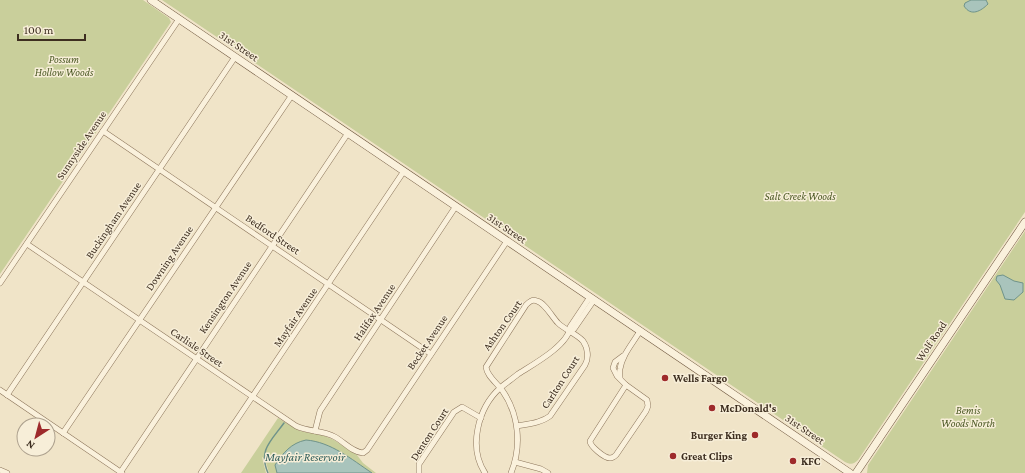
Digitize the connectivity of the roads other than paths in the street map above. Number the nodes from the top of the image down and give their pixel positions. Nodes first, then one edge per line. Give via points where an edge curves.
1 (151, 0) edge
2 (179, 19) junction
3 (235, 57) junction
4 (292, 95) junction
5 (103, 131) junction
6 (348, 133) junction
7 (159, 169) junction
8 (404, 171) junction
9 (456, 206) junction
10 (215, 207) junction
11 (1025, 222) edge
12 (507, 241) junction
13 (27, 244) junction
14 (272, 246) junction
15 (83, 282) junction
16 (0, 283) edge
17 (329, 284) junction
18 (592, 299) junction
19 (140, 320) junction
20 (381, 320) junction
21 (570, 332) junction
22 (640, 332) junction
23 (431, 354) junction
24 (196, 358) junction
25 (626, 385) junction
26 (500, 388) junction
27 (0, 390) edge
28 (7, 395) junction
29 (253, 397) junction
30 (481, 418) junction
31 (517, 426) junction
32 (315, 431) junction
33 (64, 433) junction
34 (363, 453) joint
35 (515, 462) junction
36 (0, 470) edge
37 (7, 473) edge
38 (121, 473) edge
39 (201, 473) edge
40 (419, 473) edge
41 (485, 473) edge
42 (511, 473) edge
43 (548, 473) edge
44 (850, 473) edge
45 (856, 473) edge

1 - 2 main road, 31st Street
2 - 3 main road, 31st Street
2 - 5 street, Sunnyside Avenue
3 - 4 main road, 31st Street
3 - 7 street, Buckingham Avenue
4 - 6 main road, 31st Street
4 - 10 street, Downing Avenue
5 - 7 street, Bedford Street
5 - 13 street, Sunnyside Avenue
6 - 8 main road, 31st Street
6 - 14 street, Kensington Avenue
7 - 10 street, Bedford Street
7 - 15 street, Buckingham Avenue
8 - 9 main road, 31st Street
8 - 17 street, Mayfair Avenue
9 - 12 main road, 31st Street
9 - 20 street, Halifax Avenue
10 - 14 street, Bedford Street
10 - 19 street, Downing Avenue
11 - 45 main road, Wolf Road
12 - 18 main road, 31st Street
12 - 23 street, Becket Avenue
13 - 15 street, Carlisle Street
13 - 16 street, Sunnyside Avenue
14 - 17 street, Bedford Street
14 - 24 street, Kensington Avenue
15 - 19 street, Carlisle Street
15 - 28 street, Buckingham Avenue
17 - 20 street, Bedford Street
17 - 29 street, Mayfair Avenue
18 - 21 street via 570,327
18 - 22 main road, 31st Street
19 - 24 street, Carlisle Street
19 - 33 street, Downing Avenue
20 - 23 street, Bedford Street
20 - 32 street, Halifax Avenue via 320,411
21 - 26 street via 549,354
21 - 26 street, Ashton Court via 558,323 540,302 529,302 486,367
21 - 31 street, Carlton Court via 583,342 588,354 586,362 550,416 534,423
22 - 25 street via 613,367 613,371
22 - 44 main road, 31st Street
23 - 34 street, Becket Avenue
24 - 29 street, Carlisle Street
24 - 38 street, Kensington Avenue
25 - 25 street via 590,441 592,447 608,458 616,455 648,406 644,397
26 - 30 street via 493,394
26 - 31 street, Ashton Court via 510,404
27 - 28 street
28 - 33 street
29 - 32 street, Carlisle Street via 296,426
29 - 39 street, Mayfair Avenue
30 - 40 street, Denton Court via 462,406 454,412 419,464
30 - 41 street via 476,442 480,466
31 - 35 street, Ashton Court
32 - 34 street, Carlisle Street via 335,437 356,452
33 - 38 street
35 - 42 street, Ashton Court
35 - 43 street
36 - 37 street

